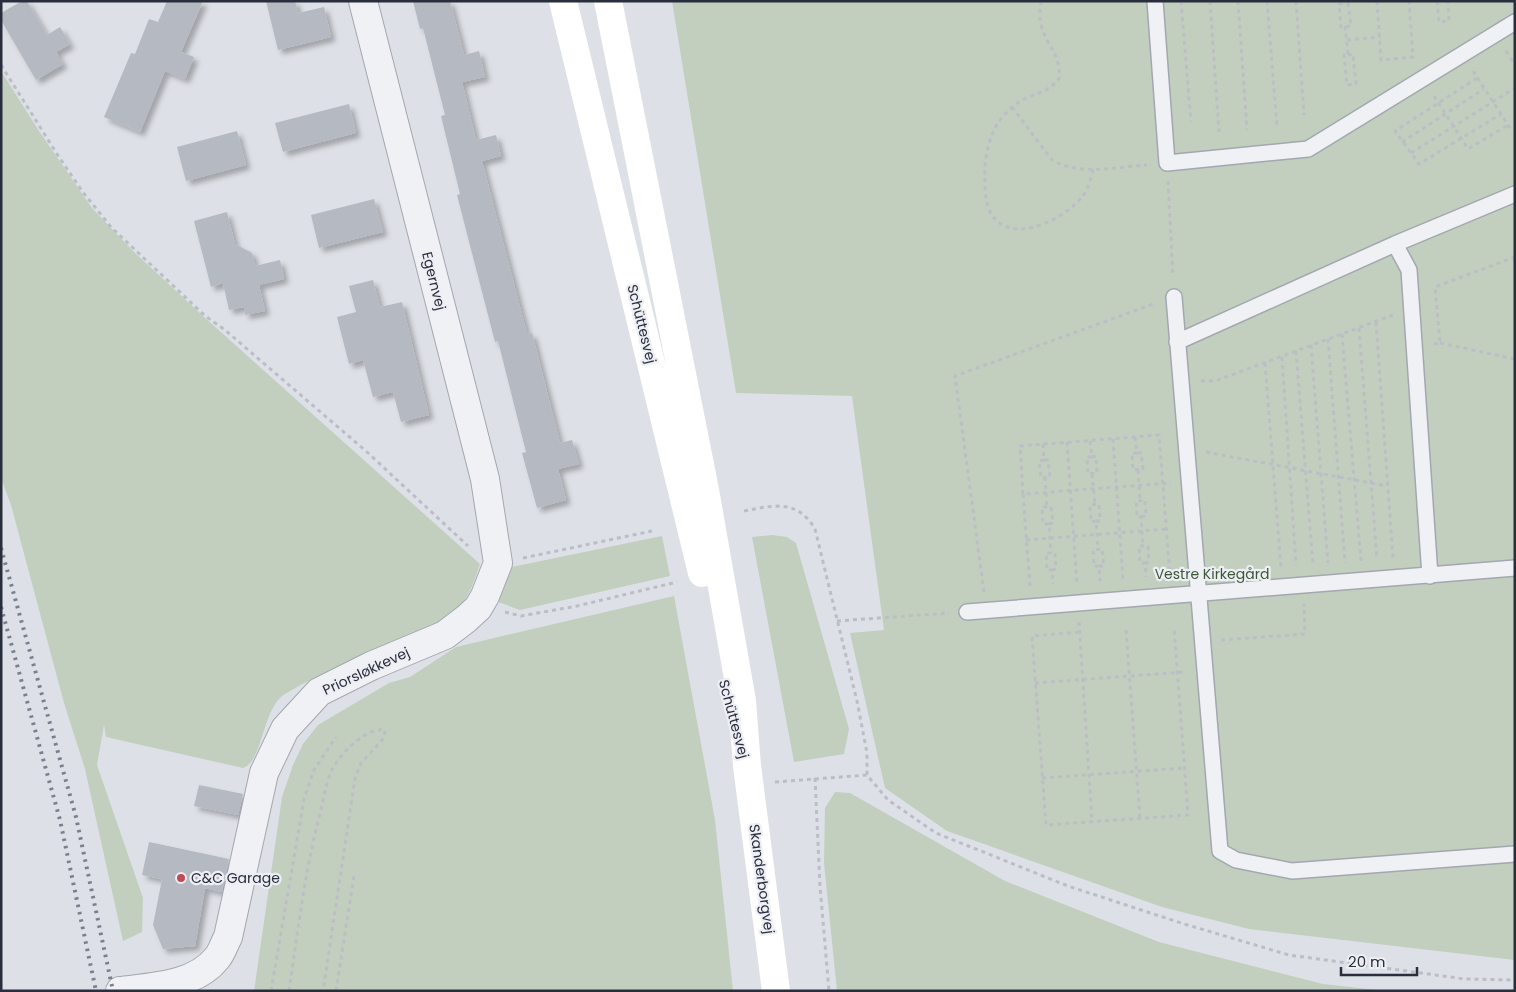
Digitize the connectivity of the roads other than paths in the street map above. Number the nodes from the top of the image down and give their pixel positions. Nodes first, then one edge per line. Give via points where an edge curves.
1 (363, 1) edge
2 (563, 1) edge
3 (608, 1) edge
4 (1155, 1) edge
5 (1515, 22) edge
6 (1515, 194) edge
7 (1395, 244) junction
8 (1174, 297) road end
9 (1177, 342) junction
10 (498, 564) joint
11 (1515, 568) edge
12 (1430, 576) junction
13 (1198, 594) junction
14 (961, 612) road end
15 (747, 766) junction
16 (1515, 854) edge
17 (120, 991) edge
18 (776, 991) edge

1 - 10 street, Egernvej via 485,479
2 - 15 main road, Schüttesvej via 700,560 730,710
3 - 15 main road, Schüttesvej via 705,490 742,701
4 - 5 lane via 1167,163 1308,149
6 - 7 lane
7 - 9 lane
7 - 12 lane via 1409,270
8 - 9 lane
9 - 13 lane
10 - 17 street, Priorsløkkevej via 478,608 445,635 319,692 285,729 264,773 228,937 218,957 199,981 185,980
11 - 12 lane
12 - 13 lane
13 - 14 lane
13 - 16 lane via 1220,851 1236,860 1292,871
15 - 18 main road, Skanderborgvej

